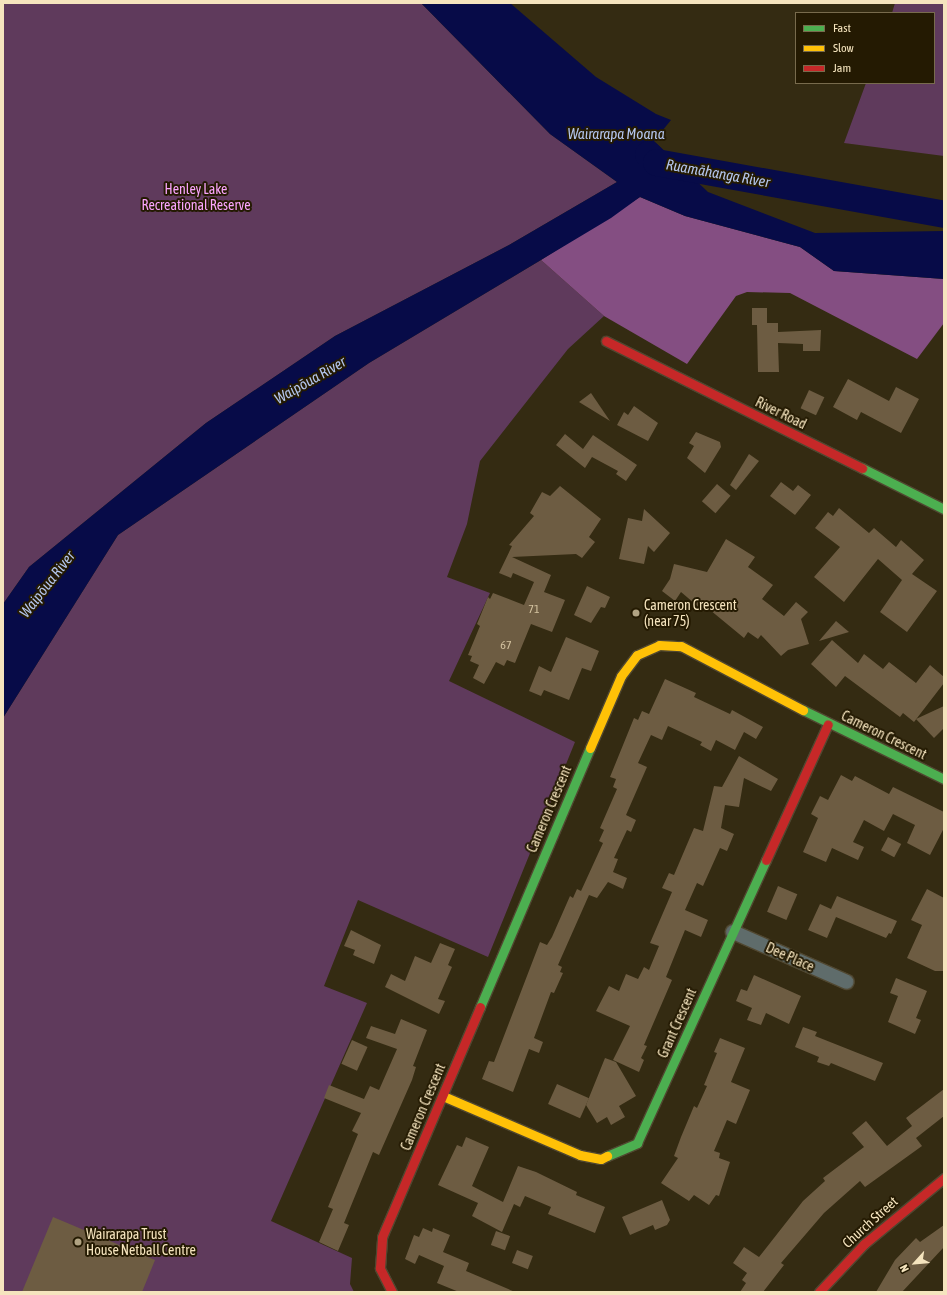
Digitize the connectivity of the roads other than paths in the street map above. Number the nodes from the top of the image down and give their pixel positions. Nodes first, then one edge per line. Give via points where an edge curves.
1 (606, 341) dead end
2 (944, 509) edge
3 (828, 724) junction
4 (944, 779) edge
5 (733, 932) junction
6 (847, 982) dead end
7 (443, 1096) junction
8 (944, 1178) edge
9 (821, 1291) edge
10 (392, 1292) edge

1 - 2 street, River Road
3 - 4 street, Cameron Crescent
3 - 5 street, Grant Crescent
3 - 7 street, Cameron Crescent via 681,646 659,645 637,655 621,676
5 - 6 street, Dee Place
5 - 7 street, Grant Crescent via 637,1143 601,1159 580,1155
7 - 10 street, Cameron Crescent via 382,1237 380,1268
8 - 9 street, Church Street via 864,1244

